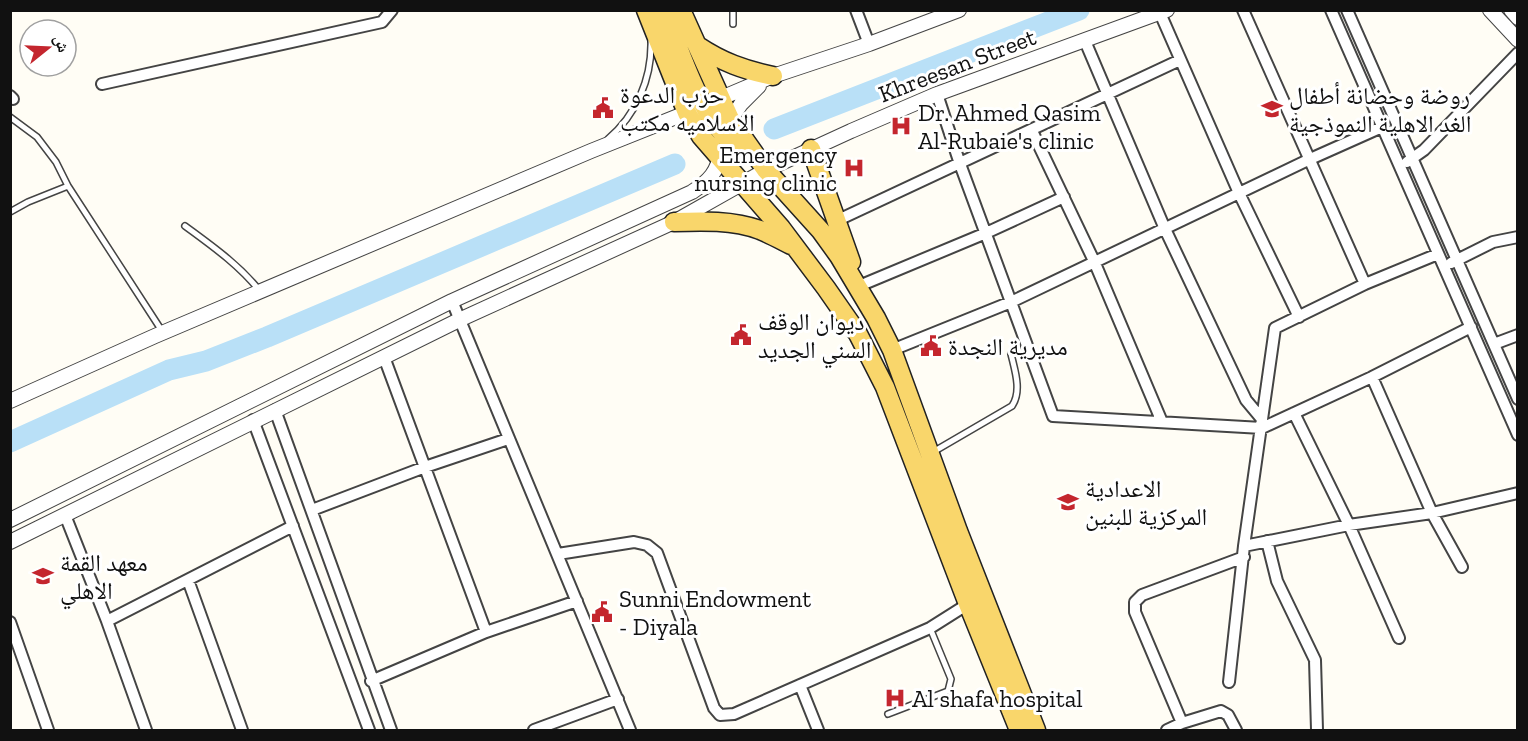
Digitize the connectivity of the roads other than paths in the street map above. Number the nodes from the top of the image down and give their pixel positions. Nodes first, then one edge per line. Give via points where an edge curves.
1 (392, 10) edge
2 (681, 10) edge
3 (733, 10) edge
4 (856, 10) edge
5 (959, 10) edge
6 (1243, 10) edge
7 (1331, 10) edge
8 (1347, 10) edge
9 (1491, 10) edge
10 (1511, 10) edge
11 (1164, 12) edge
12 (653, 14) edge
13 (1518, 18) edge
14 (733, 24) dead end
15 (1518, 40) edge
16 (1085, 41) junction
17 (869, 44) junction
18 (698, 46) junction
19 (1518, 53) edge
20 (1180, 60) junction
21 (772, 76) junction
22 (102, 84) dead end
23 (938, 94) junction
24 (1109, 94) junction
25 (712, 102) junction
26 (687, 113) junction
27 (10, 117) edge
28 (17, 122) junction
29 (10, 126) edge
30 (726, 127) junction
31 (1382, 127) junction
32 (1032, 131) junction
33 (812, 149) junction
34 (591, 151) junction
35 (720, 158) junction
36 (1413, 159) junction
37 (1308, 160) junction
38 (960, 164) junction
39 (1398, 165) junction
40 (766, 170) junction
41 (741, 184) junction
42 (68, 186) junction
43 (1239, 193) junction
44 (1064, 197) junction
45 (10, 213) edge
46 (836, 221) junction
47 (674, 222) junction
48 (185, 226) dead end
49 (1165, 229) junction
50 (987, 233) junction
51 (1518, 237) edge
52 (796, 247) junction
53 (1438, 254) junction
54 (1457, 260) junction
55 (1094, 261) junction
56 (1444, 267) junction
57 (1365, 284) junction
58 (859, 286) junction
59 (260, 292) junction
60 (452, 301) junction
61 (1011, 302) junction
62 (1299, 317) junction
63 (459, 320) junction
64 (1470, 327) junction
65 (162, 333) junction
66 (1518, 335) edge
67 (1494, 344) junction
68 (892, 350) junction
69 (1011, 354) dead end
70 (384, 357) junction
71 (1372, 377) junction
72 (1518, 399) edge
73 (10, 401) edge
74 (275, 410) junction
75 (1294, 413) junction
76 (253, 420) junction
77 (1162, 422) junction
78 (1262, 423) junction
79 (1518, 435) edge
80 (508, 439) junction
81 (930, 454) junction
82 (425, 467) junction
83 (1518, 493) edge
84 (312, 510) junction
85 (1432, 513) junction
86 (65, 515) junction
87 (10, 520) edge
88 (1349, 525) junction
89 (293, 526) junction
90 (1267, 541) junction
91 (10, 542) edge
92 (1244, 551) junction
93 (558, 554) junction
94 (1462, 567) dead end
95 (188, 580) junction
96 (577, 602) junction
97 (968, 604) junction
98 (107, 621) junction
99 (10, 622) edge
100 (930, 628) junction
101 (486, 632) junction
102 (1399, 638) dead end
103 (371, 681) junction
104 (1228, 682) dead end
105 (800, 685) junction
106 (618, 699) junction
107 (888, 714) dead end
108 (1182, 723) junction
109 (48, 730) edge
110 (146, 730) edge
111 (242, 730) edge
112 (369, 730) edge
113 (391, 730) edge
114 (534, 730) edge
115 (630, 730) edge
116 (818, 730) edge
117 (1019, 730) edge
118 (1036, 730) edge
119 (1167, 730) edge
120 (1236, 730) edge
121 (1317, 730) edge

1 - 22 street via 382,22
2 - 18 main road
3 - 14 lane
4 - 17 street
5 - 17 street, Khreesan Street
6 - 37 street
7 - 31 street
8 - 36 street
9 - 15 street
10 - 13 street
11 - 16 street, Khreesan Street
11 - 20 street
12 - 25 main road
12 - 26 main road
12 - 34 lane via 643,90 626,122
16 - 23 street, Khreesan Street
16 - 24 street
17 - 21 street, Khreesan Street
18 - 21 main road via 723,62
18 - 25 main road
19 - 36 street
20 - 24 street
20 - 43 street
21 - 25 street, Khreesan Street
21 - 30 street via 753,91
23 - 33 street, Khreesan Street
23 - 38 street
24 - 32 street
24 - 49 street
25 - 26 street, Khreesan Street
25 - 30 main road
26 - 34 street, Khreesan Street
26 - 35 main road
27 - 28 lane
28 - 29 lane
28 - 42 lane via 37,137
30 - 35 street
30 - 40 main road
31 - 37 street
31 - 39 street
32 - 38 street
32 - 44 street
33 - 40 street, Khreesan Street
33 - 46 main road
34 - 59 street, Khreesan Street
35 - 41 main road
35 - 60 street via 711,178 692,192
36 - 39 street
36 - 54 street
37 - 43 street
37 - 57 street
38 - 46 street
38 - 50 street
39 - 53 street
40 - 41 street, Khreesan Street
40 - 58 main road via 821,231
41 - 47 street, Khreesan Street
41 - 52 main road
42 - 45 lane
42 - 65 lane
43 - 49 street
43 - 62 street
44 - 50 street
44 - 55 street
46 - 58 main road
47 - 52 main road via 730,224 759,230
47 - 63 street, Khreesan Street
48 - 59 lane via 229,258
49 - 55 street
49 - 78 street via 1246,400
50 - 58 street
50 - 61 street
51 - 54 street via 1493,242
52 - 97 main road via 858,334 885,387
53 - 56 street
53 - 57 street
54 - 56 street
54 - 67 street
55 - 61 street
55 - 77 street
56 - 64 street
57 - 62 street
58 - 68 main road
59 - 65 street, Khreesan Street
60 - 63 street
60 - 87 street
61 - 68 street
61 - 77 street via 1053,416
62 - 78 street via 1275,328
63 - 70 street, Khreesan Street
63 - 80 street
64 - 71 street
64 - 79 street
65 - 73 street, Khreesan Street
66 - 67 street
67 - 72 street
68 - 81 main road
69 - 81 lane via 1017,388 1012,406
70 - 74 street, Khreesan Street
70 - 82 street
71 - 75 street
71 - 85 street
74 - 76 street, Khreesan Street
74 - 84 street
75 - 78 street
75 - 88 street
76 - 86 street, Khreesan Street
76 - 89 street
77 - 78 street
78 - 92 street
80 - 82 street
80 - 93 street
81 - 118 main road
82 - 84 street
82 - 101 street
83 - 85 street
84 - 103 street
85 - 88 street
85 - 94 street
86 - 91 street, Khreesan Street
86 - 98 street
88 - 90 street
88 - 102 street
89 - 95 street
89 - 112 street
90 - 92 street
90 - 121 street via 1277,581 1315,660
92 - 104 street
92 - 108 street via 1142,595 1136,602 1135,612
93 - 96 street
93 - 105 street via 634,542 647,545 657,554 714,708 720,715 734,714
95 - 98 street
95 - 111 street
96 - 101 street
96 - 106 street
97 - 100 street
97 - 117 main road
98 - 110 street
99 - 109 street
100 - 105 street
100 - 107 lane via 951,679 948,691
101 - 103 street
103 - 113 street
105 - 116 street
106 - 114 street
106 - 115 street
108 - 119 street
108 - 120 street via 1221,711 1228,715

